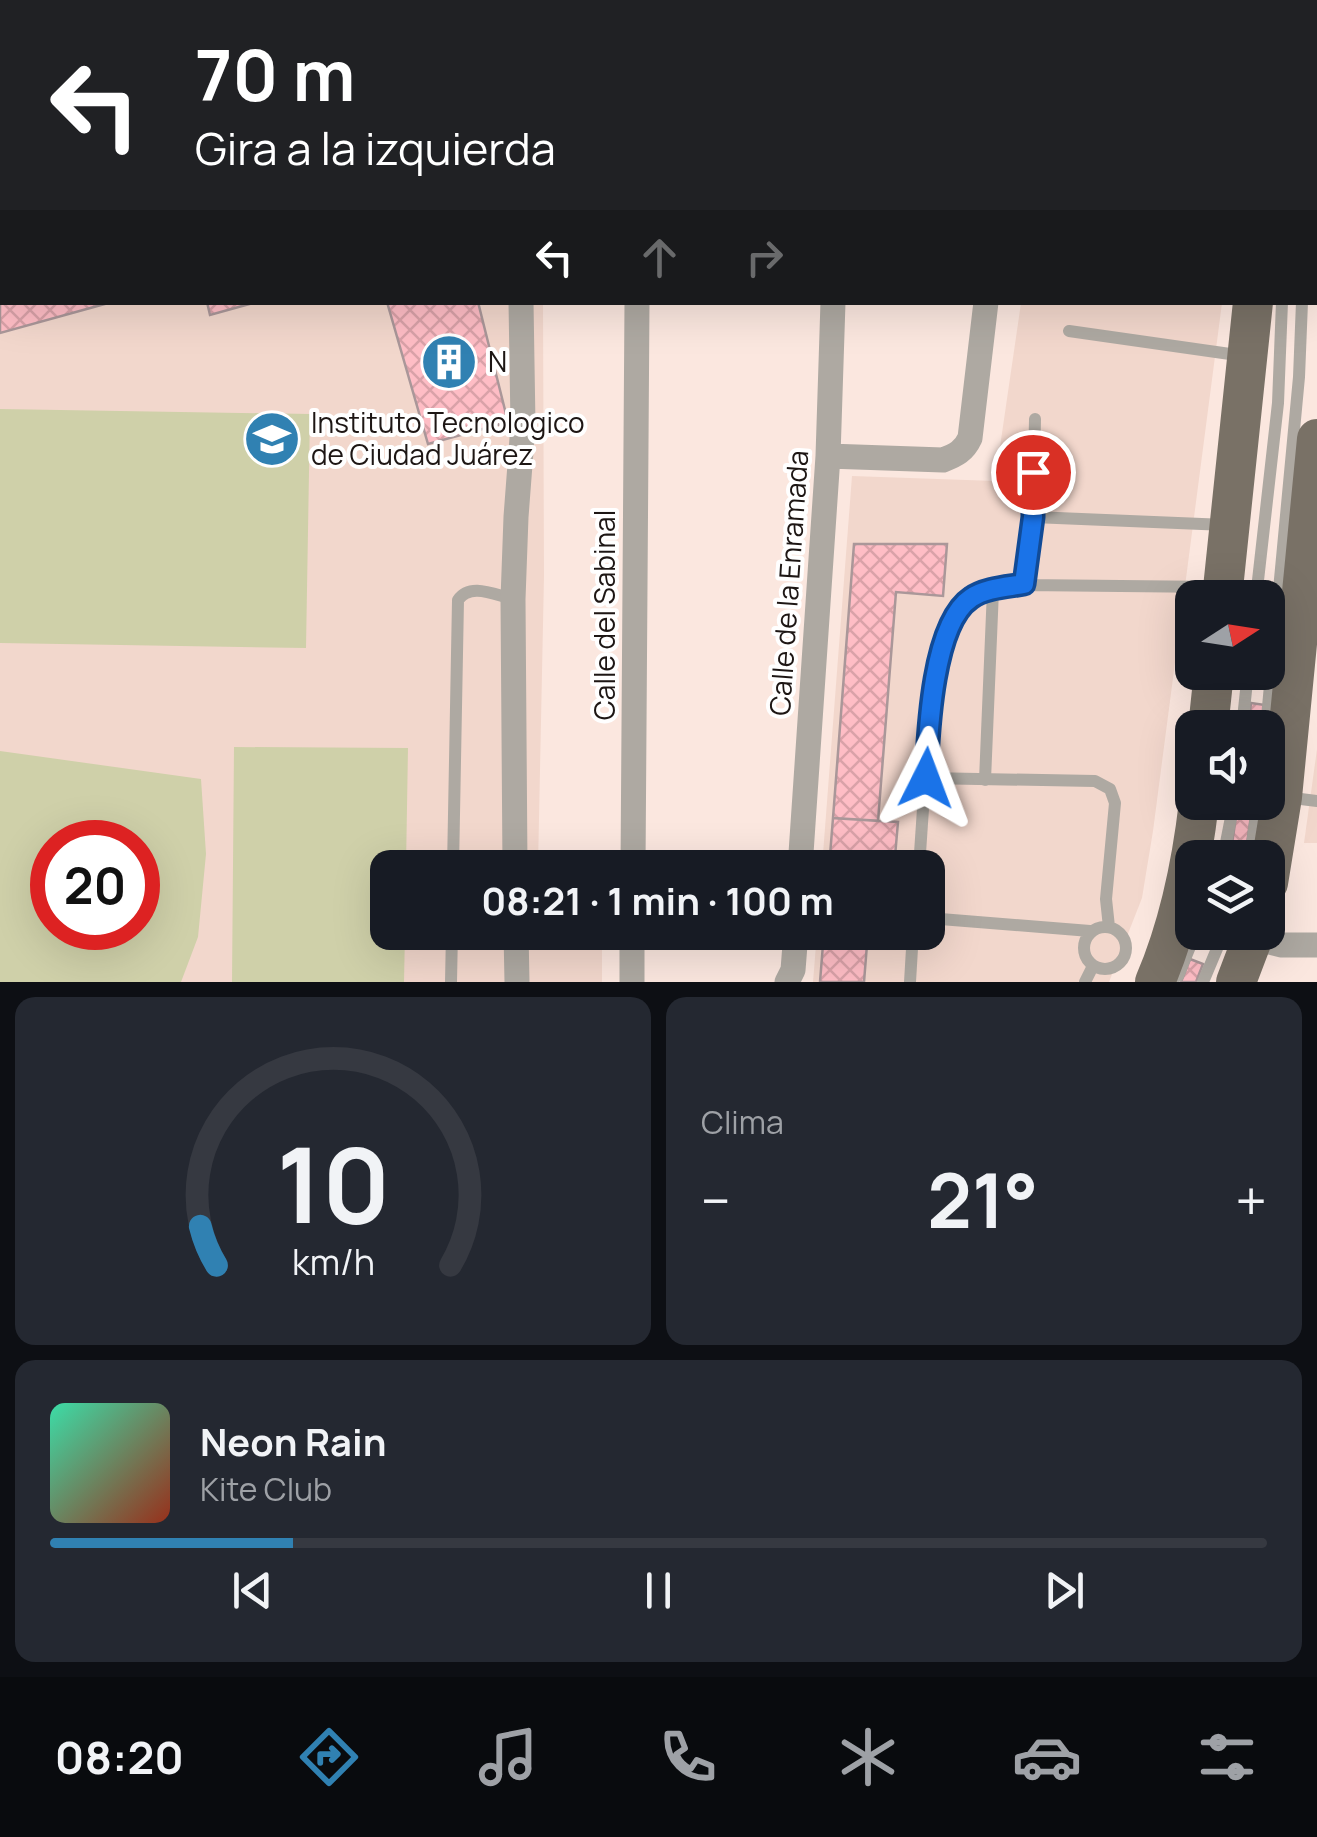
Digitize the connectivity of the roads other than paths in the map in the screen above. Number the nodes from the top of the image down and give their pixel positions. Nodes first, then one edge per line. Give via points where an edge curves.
1 (521, 305) edge
2 (637, 305) edge
3 (833, 305) edge
4 (986, 305) edge
5 (1253, 305) edge
6 (1282, 305) edge
7 (1302, 305) edge
8 (1068, 331) dead end
9 (1248, 356) junction
10 (1035, 419) dead end
11 (1317, 439) edge
12 (828, 456) junction
13 (1033, 517) junction
14 (1236, 580) edge
15 (1264, 580) edge
16 (1266, 580) edge
17 (1266, 580) edge
18 (1268, 580) edge
19 (1024, 584) junction
20 (1175, 587) edge
21 (993, 590) junction
22 (513, 600) junction
23 (1283, 690) edge
24 (1288, 720) edge
25 (926, 778) junction
26 (985, 780) junction
27 (1286, 800) edge
28 (1197, 820) edge
29 (1261, 840) edge
30 (1277, 840) edge
31 (453, 850) edge
32 (515, 850) edge
33 (632, 850) edge
34 (801, 850) edge
35 (920, 850) edge
36 (945, 919) edge
37 (1109, 926) junction
38 (1090, 931) junction
39 (1285, 945) edge
40 (1317, 945) edge
41 (452, 950) edge
42 (516, 950) edge
43 (632, 950) edge
44 (795, 950) edge
45 (912, 950) edge
46 (1177, 950) edge
47 (1230, 950) edge
48 (1241, 950) edge
49 (1093, 966) junction
50 (1154, 972) edge
51 (451, 982) edge
52 (517, 982) edge
53 (632, 982) edge
54 (787, 982) edge
55 (910, 982) edge
56 (1085, 982) edge
57 (1203, 982) edge
58 (1236, 982) edge

1 - 22 street via 523,425
2 - 33 street, Calle del Sabinal
3 - 12 street, Calle de la Enramada
4 - 12 street via 966,446 943,460
5 - 9 main road
6 - 16 lane
7 - 17 lane via 1299,378
8 - 9 lane
9 - 15 main road
10 - 13 lane
11 - 18 main road
12 - 34 street, Calle de la Enramada
13 - 14 lane
13 - 19 lane
19 - 20 lane
19 - 21 lane
21 - 25 lane via 970,598 941,646
21 - 26 lane
22 - 31 lane via 472,590 458,600
22 - 32 street
23 - 24 main road
24 - 27 main road
25 - 26 lane
25 - 35 lane
26 - 37 lane via 1096,780 1110,789 1115,803
27 - 29 lane
27 - 30 main road
28 - 50 main road via 1180,906
36 - 38 lane
37 - 38 lane
37 - 50 lane
38 - 49 lane via 1083,950
39 - 40 street
41 - 51 lane
42 - 52 street
43 - 53 street
44 - 54 street
45 - 55 lane
46 - 50 lane
47 - 57 lane
48 - 58 main road
49 - 50 lane via 1120,963
49 - 56 lane

